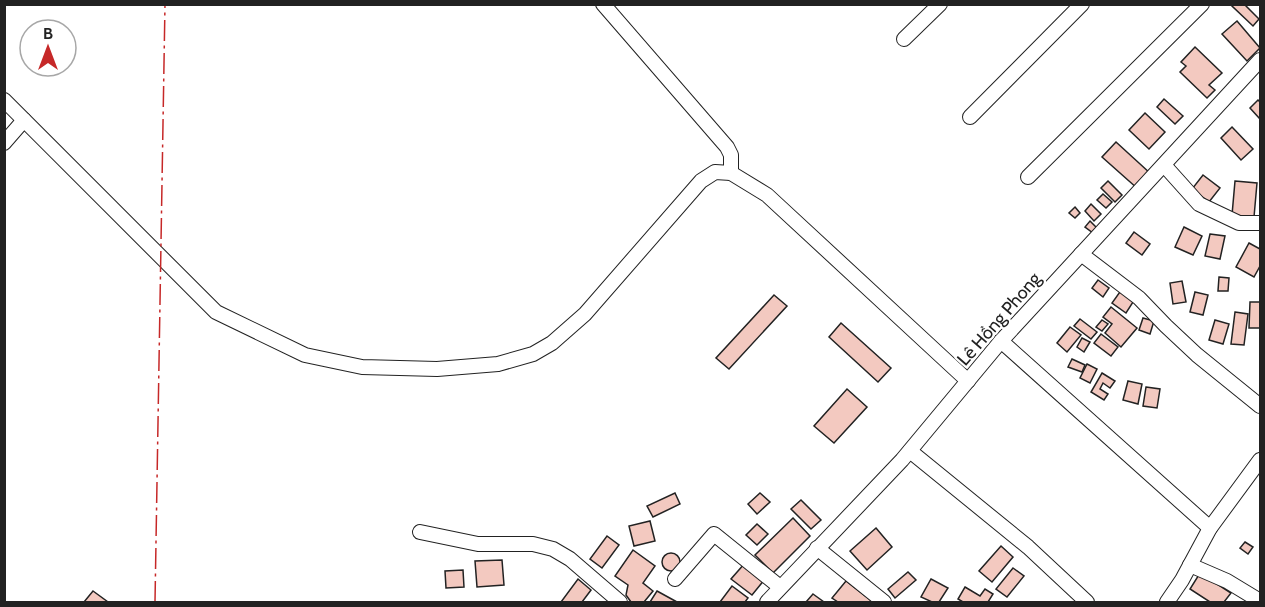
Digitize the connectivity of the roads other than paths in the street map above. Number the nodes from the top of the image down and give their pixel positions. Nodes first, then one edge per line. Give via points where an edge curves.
1 (603, 4) edge
2 (940, 4) edge
3 (1082, 4) edge
4 (1202, 4) edge
5 (904, 39) dead end
6 (1260, 60) edge
7 (4, 100) edge
8 (970, 117) dead end
9 (24, 120) junction
10 (4, 143) edge
11 (1164, 165) junction
12 (731, 173) junction
13 (1028, 177) dead end
14 (1260, 223) edge
15 (1081, 254) junction
16 (1002, 341) junction
17 (968, 381) junction
18 (1259, 402) edge
19 (910, 451) junction
20 (1260, 460) edge
21 (1210, 528) junction
22 (420, 532) dead end
23 (817, 548) junction
24 (1190, 565) junction
25 (675, 579) dead end
26 (780, 587) junction
27 (1260, 601) edge
28 (620, 603) edge
29 (766, 603) edge
30 (884, 603) edge
31 (1087, 603) edge
32 (1167, 603) edge

1 - 12 street via 727,147
2 - 5 street
3 - 8 street
4 - 13 street
6 - 11 street, Lê Hồng Phong
7 - 9 street
9 - 10 street
9 - 12 street via 216,312 305,355 362,367 437,369 498,364 533,354 585,314 701,181 715,172
11 - 14 street via 1199,204 1239,223
11 - 15 street, Lê Hồng Phong
12 - 17 street via 767,195
15 - 16 street, Lê Hồng Phong
15 - 18 street via 1139,298 1197,355
16 - 17 street, Lê Hồng Phong
16 - 21 street
17 - 19 street, Lê Hồng Phong
19 - 23 street, Lê Hồng Phong
19 - 31 street via 1028,548
20 - 21 street
21 - 24 street
22 - 28 street via 478,544 533,544 553,549
23 - 26 street, Lê Hồng Phong
23 - 30 street
24 - 27 street
24 - 32 street
25 - 26 street via 714,534
26 - 29 street, Lê Hồng Phong

